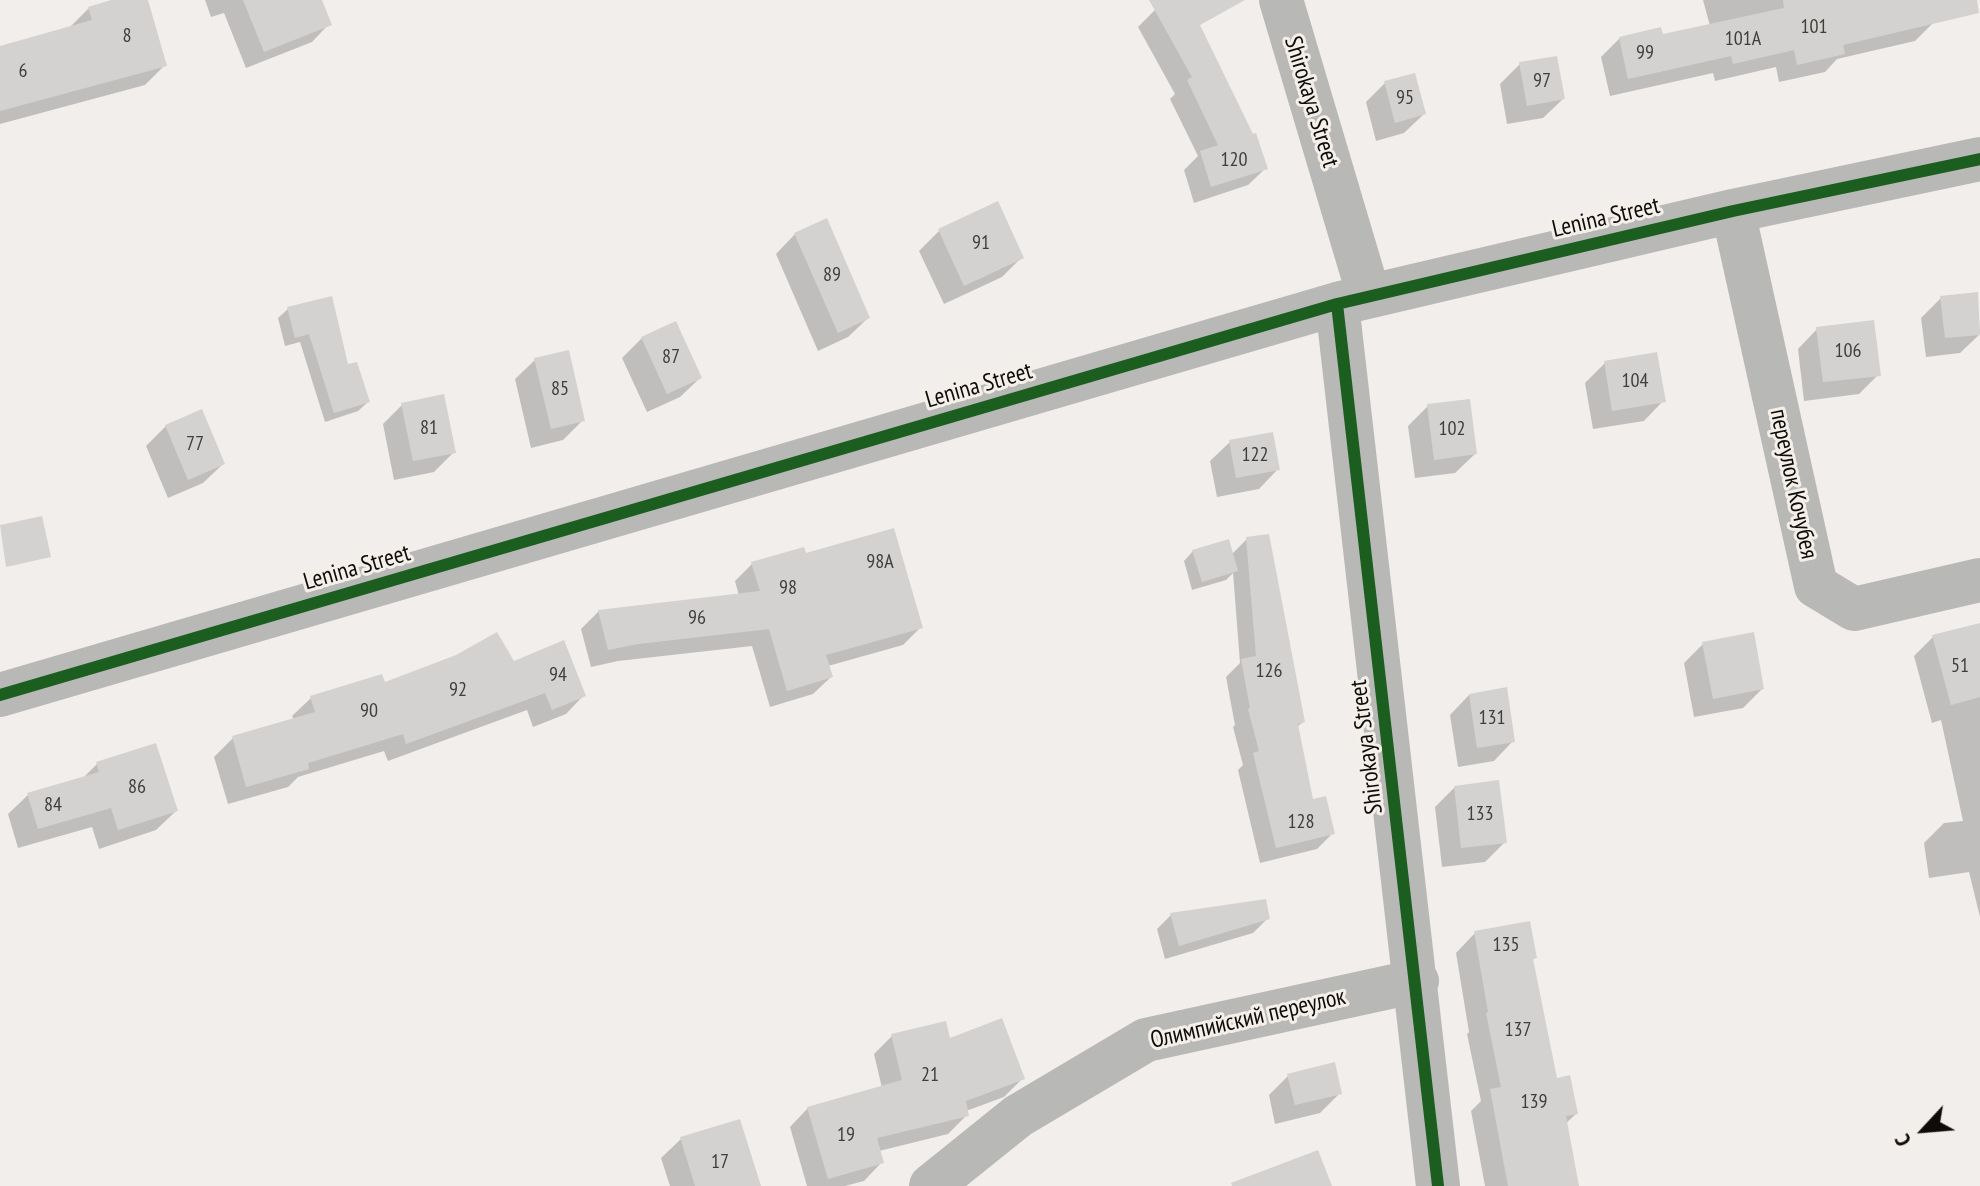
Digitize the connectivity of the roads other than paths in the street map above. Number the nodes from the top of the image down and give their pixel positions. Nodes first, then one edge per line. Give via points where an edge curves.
1 (1281, 0) edge
2 (1980, 159) edge
3 (1733, 211) junction
4 (1353, 300) junction
5 (1980, 580) edge
6 (0, 695) edge
7 (1417, 981) junction
8 (931, 1186) edge
9 (1438, 1186) edge

1 - 4 street, Shirokaya Street
2 - 3 street, Lenina Street
3 - 4 street, Lenina Street
3 - 5 street, переулок Кочубея via 1816,586 1854,609
4 - 6 street, Lenina Street
4 - 7 street, Shirokaya Street
7 - 8 street, Олимпийский переулок via 1146,1040 1018,1116
7 - 9 street, Shirokaya Street

